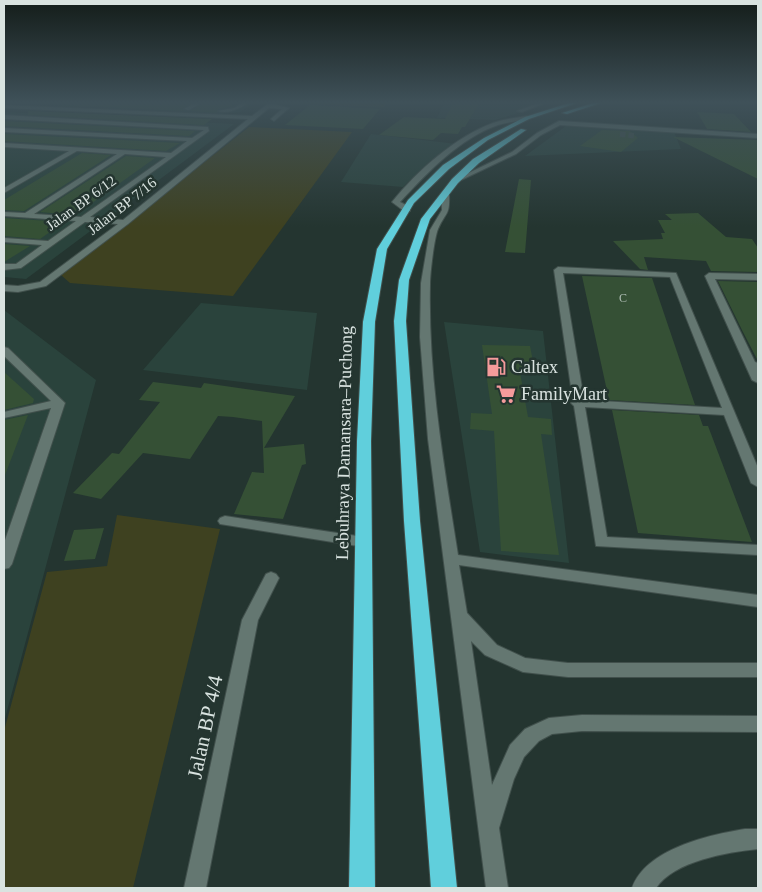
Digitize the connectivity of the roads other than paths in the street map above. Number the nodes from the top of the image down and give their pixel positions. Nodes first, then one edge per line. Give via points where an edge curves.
1 (4, 145) edge
2 (63, 145) edge
3 (186, 145) edge
4 (220, 145) edge
5 (461, 145) edge
6 (478, 145) edge
7 (502, 145) edge
8 (525, 145) edge
9 (57, 148) junction
10 (76, 149) junction
11 (124, 152) junction
12 (172, 155) junction
13 (450, 187) junction
14 (4, 191) edge
15 (406, 209) junction
16 (4, 214) edge
17 (27, 215) junction
18 (83, 219) junction
19 (125, 222) junction
20 (4, 240) edge
21 (49, 243) junction
22 (4, 266) edge
23 (758, 277) edge
24 (4, 288) edge
25 (4, 350) edge
26 (755, 365) edge
27 (758, 380) edge
28 (59, 403) junction
29 (577, 403) junction
30 (728, 412) junction
31 (4, 415) edge
32 (758, 482) edge
33 (225, 521) dead end
34 (364, 542) junction
35 (758, 550) edge
36 (452, 559) junction
37 (4, 564) edge
38 (271, 578) dead end
39 (758, 601) edge
40 (460, 616) junction
41 (758, 670) edge
42 (758, 724) edge
43 (489, 830) junction
44 (753, 839) edge
45 (195, 888) edge
46 (362, 888) edge
47 (444, 888) edge
48 (497, 888) edge
49 (643, 888) edge

1 - 9 street
2 - 9 street
3 - 12 street, Jalan BP 6/12
4 - 19 street, Jalan BP 7/16
5 - 15 street via 417,178 396,202
6 - 15 highway, Lebuhraya Damansara–Puchong via 428,183
7 - 13 highway via 476,161
8 - 13 street
9 - 10 street
10 - 11 street
10 - 14 street
11 - 12 street
11 - 17 street
12 - 18 street, Jalan BP 6/12
13 - 36 street via 446,210 434,230 425,283 425,337 434,439
13 - 47 highway via 426,219 404,280 400,322 413,530
15 - 34 highway, Lebuhraya Damansara–Puchong via 382,249 369,322
16 - 17 street
17 - 18 street
18 - 19 street
18 - 21 street, Jalan BP 6/12
19 - 24 street, Jalan BP 7/16 via 43,284
20 - 21 street
21 - 22 street, Jalan BP 6/12 via 18,266
23 - 26 street via 709,276
25 - 28 street
26 - 27 street
28 - 31 street
28 - 37 street
29 - 30 street
29 - 30 street via 558,270 673,276
29 - 35 street via 601,542
30 - 32 street
33 - 34 street
34 - 46 highway, Lebuhraya Damansara–Puchong
36 - 39 street
36 - 40 street
38 - 45 street, Jalan BP 4/4 via 250,620
40 - 41 street via 491,650 523,664 568,670
40 - 43 street
42 - 43 street via 582,723 549,726 532,735 517,751 504,779
43 - 48 street
44 - 49 street via 672,860 645,882

